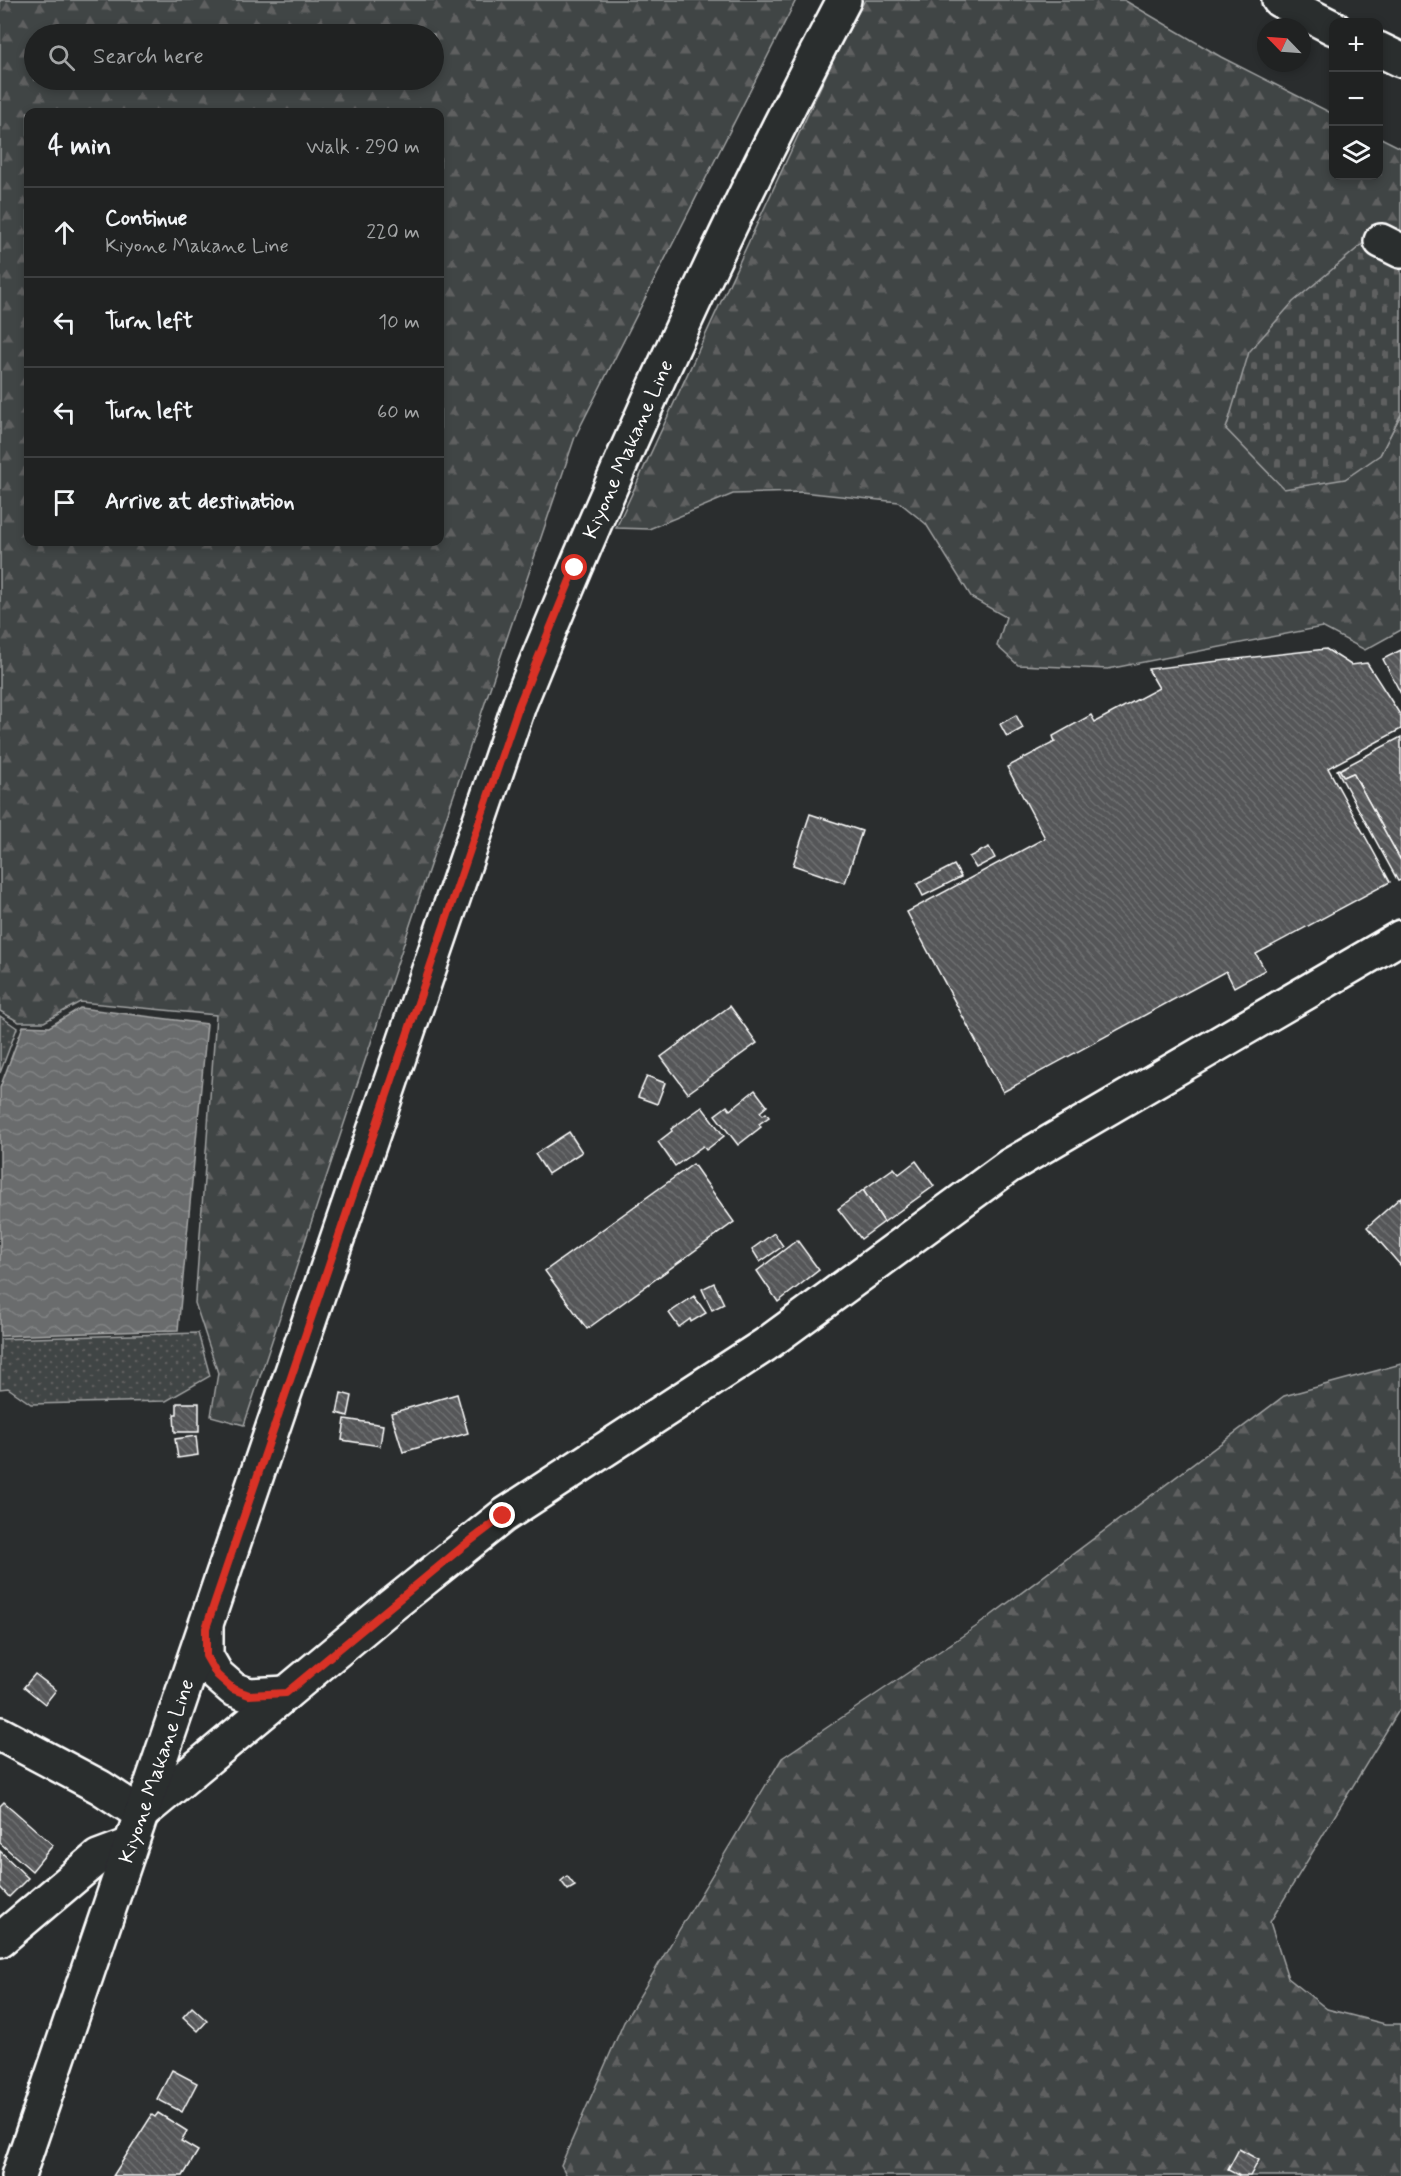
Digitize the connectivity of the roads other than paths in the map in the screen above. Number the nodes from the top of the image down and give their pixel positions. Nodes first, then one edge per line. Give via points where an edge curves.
1 (844, 0) edge
2 (1280, 0) edge
3 (1329, 25) edge
4 (1383, 51) edge
5 (1401, 60) edge
6 (1401, 937) edge
7 (206, 1628) junction
8 (286, 1693) junction
9 (0, 1734) edge
10 (141, 1814) junction
11 (130, 1845) junction
12 (0, 1940) edge
13 (18, 2176) edge

1 - 7 main road, Kiyone Makane Line via 694,300 519,705
2 - 3 main road
4 - 5 main road
6 - 8 main road via 1009,1166 765,1345 503,1516
7 - 8 main road via 206,1656 217,1675 233,1689 249,1695
7 - 10 main road, Kiyone Makane Line
8 - 10 main road
9 - 10 main road via 100,1787
10 - 11 main road, Kiyone Makane Line
11 - 12 main road via 98,1857
11 - 13 main road, Kiyone Makane Line

